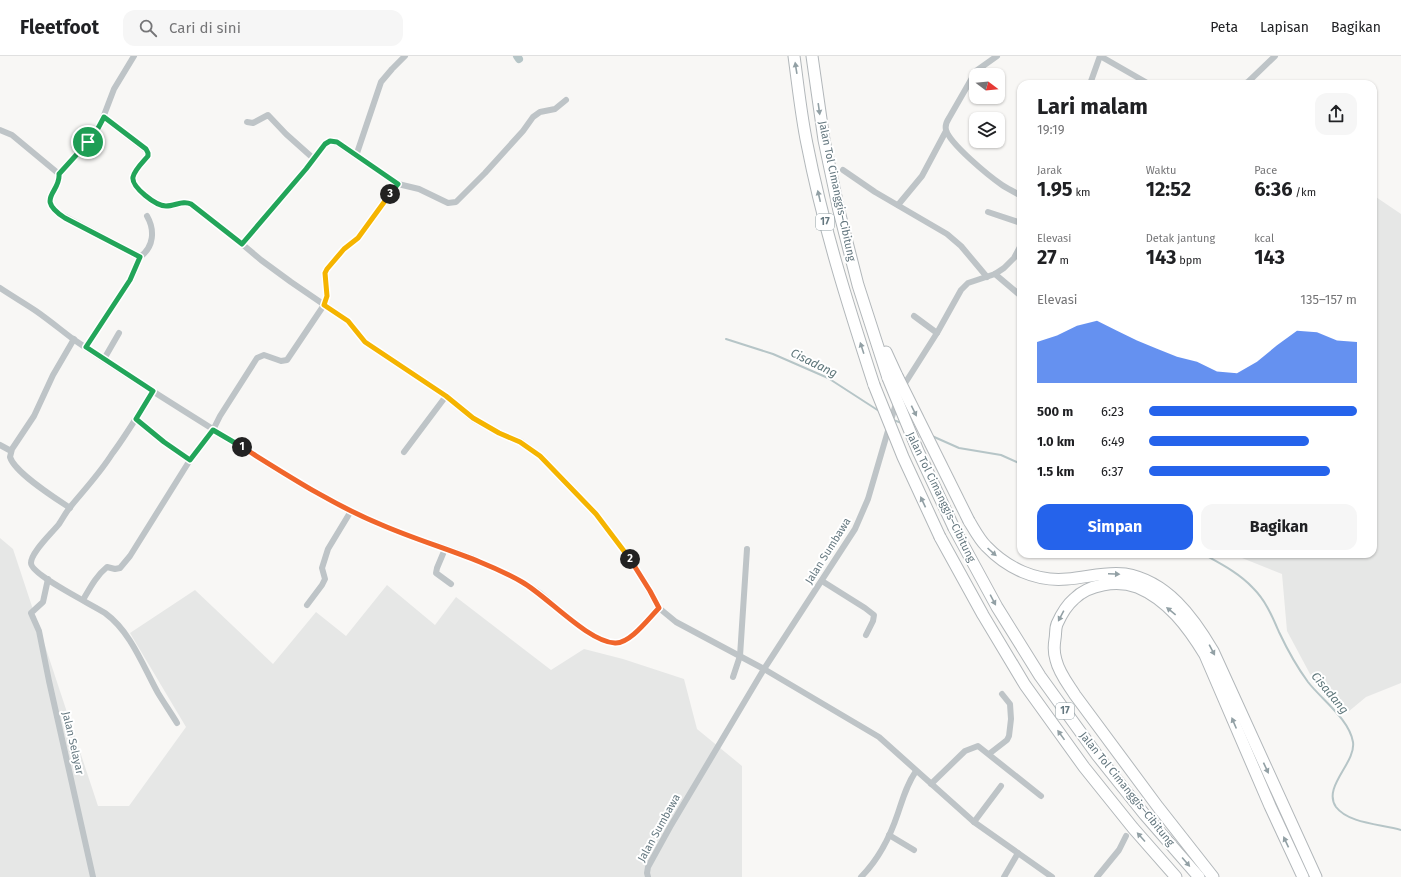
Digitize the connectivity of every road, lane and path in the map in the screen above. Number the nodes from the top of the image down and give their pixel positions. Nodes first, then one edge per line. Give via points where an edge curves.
1 (134, 56) edge
2 (405, 56) edge
3 (794, 56) edge
4 (812, 56) edge
5 (1100, 56) edge
6 (1275, 56) edge
7 (996, 57) edge
8 (1091, 80) edge
9 (1142, 80) edge
10 (1250, 80) edge
11 (566, 100) dead end
12 (104, 117) junction
13 (247, 122) dead end
14 (0, 130) edge
15 (946, 130) junction
16 (356, 156) junction
17 (314, 159) junction
18 (843, 170) dead end
19 (59, 174) junction
20 (398, 184) junction
21 (1017, 194) edge
22 (898, 205) junction
23 (988, 212) dead end
24 (147, 216) dead end
25 (1017, 222) edge
26 (242, 244) junction
27 (1017, 252) edge
28 (140, 257) junction
29 (994, 274) junction
30 (987, 277) junction
31 (0, 288) edge
32 (1017, 293) edge
33 (324, 305) junction
34 (914, 316) dead end
35 (119, 333) dead end
36 (937, 333) junction
37 (74, 339) junction
38 (86, 347) junction
39 (104, 358) junction
40 (892, 377) junction
41 (153, 391) junction
42 (446, 396) junction
43 (136, 419) junction
44 (213, 430) junction
45 (0, 445) edge
46 (11, 451) junction
47 (404, 452) dead end
48 (190, 460) junction
49 (70, 508) junction
50 (351, 511) junction
51 (445, 549) junction
52 (747, 549) dead end
53 (48, 579) junction
54 (822, 581) junction
55 (451, 584) dead end
56 (83, 600) junction
57 (307, 605) dead end
58 (659, 608) junction
59 (866, 635) dead end
60 (740, 656) junction
61 (764, 669) junction
62 (733, 677) dead end
63 (1002, 694) dead end
64 (177, 724) dead end
65 (989, 754) junction
66 (916, 771) junction
67 (931, 784) junction
68 (1000, 786) dead end
69 (1041, 796) dead end
70 (974, 822) junction
71 (889, 834) junction
72 (1126, 836) dead end
73 (914, 850) dead end
74 (1018, 853) junction
75 (93, 877) edge
76 (647, 877) edge
77 (862, 877) edge
78 (1004, 877) edge
79 (1052, 877) edge
80 (1098, 877) edge
81 (1176, 877) edge
82 (1199, 877) edge
83 (1213, 877) edge
84 (1303, 877) edge
85 (1316, 877) edge

1 - 12 street via 114,89
2 - 16 street via 381,82
81 -> 3 highway, Jalan Tol Cimanggis–Cibitung / 17, bridge via 1084,766 1025,685 982,615 940,537 903,457 874,385 845,295 807,143
4 -> 40 highway, Jalan Tol Cimanggis–Cibitung / 17 via 824,140 839,211 858,285
5 - 8 street
5 - 9 street
6 - 10 street
7 - 15 street via 976,71 949,118
11 - 20 street via 555,109 535,115 485,173 453,203
12 - 19 street via 95,134
12 - 26 street via 148,152 148,156 133,176 136,187 162,205 186,202 191,204
13 - 17 street via 253,123 268,115
14 - 19 street via 12,135
15 - 21 street via 956,145 979,166
15 - 22 street via 922,176
16 - 17 street via 337,142 330,141
16 - 20 street
17 - 26 street
18 - 22 street
19 - 28 street via 50,200 54,210
20 - 33 street via 358,238 344,249 327,269 327,296
22 - 30 street via 947,234 961,246
23 - 25 street
24 - 28 street via 152,229 152,240 147,252
26 - 33 street
27 - 29 street, Jalan Sumbawa via 1011,262
28 - 38 street via 130,280
29 - 30 street, Jalan Sumbawa
29 - 32 street
30 - 36 street, Jalan Sumbawa via 970,282 964,287
31 - 37 street
33 - 42 street via 348,321 365,342
33 - 44 street via 287,360 281,361 264,355 257,358
34 - 36 street
35 - 39 street
36 - 54 street, Jalan Sumbawa via 901,390 864,509 855,530
37 - 38 street
37 - 46 street via 53,375 34,416
38 - 39 street
39 - 41 street
40 -> 82 highway, Jalan Tol Cimanggis–Cibitung / 17, bridge via 918,451 954,528 997,607 1040,676 1102,761 1144,815
40 -> 85 highway, bridge via 969,521 985,545 1003,561 1026,574 1045,580 1124,574 1144,580 1163,590 1183,608 1199,627 1213,651
41 - 43 street
41 - 44 street
42 - 47 street
42 - 58 street via 477,421 520,442 540,456 606,526 636,568
43 - 48 street
43 - 49 street
44 - 48 street
44 - 50 street
45 - 46 street
46 - 49 street via 10,457 15,465 39,487
48 - 56 street via 120,568 107,567 102,571
49 - 53 street via 32,559 31,563 35,570
50 - 51 street via 382,526
50 - 57 street via 326,554 322,568 325,579
51 - 55 street via 436,573
51 - 58 street via 500,570 524,583 584,630 610,642 620,643 628,639
52 - 60 street
53 - 56 street
53 - 75 street, Jalan Selayar via 43,602 32,613 39,631
54 - 59 street via 874,615
54 - 61 street, Jalan Sumbawa
56 - 64 street via 120,627
58 - 60 street via 684,627
60 - 61 street
60 - 62 street
61 - 66 street via 879,737
61 - 76 street, Jalan Sumbawa via 670,826 648,867
63 - 65 street via 1010,704 1010,733 1006,740
65 - 67 street via 978,746 965,751
65 - 69 street
66 - 67 street
66 - 71 street via 908,784
67 - 70 street
68 - 70 street
70 - 74 street
71 - 73 street
71 - 77 street via 878,857
72 - 80 street via 1119,850
74 - 78 street
74 - 79 street
84 -> 83 highway via 1205,655 1191,633 1176,615 1155,598 1137,588 1122,584 1091,588 1074,598 1056,626 1056,660 1075,695

